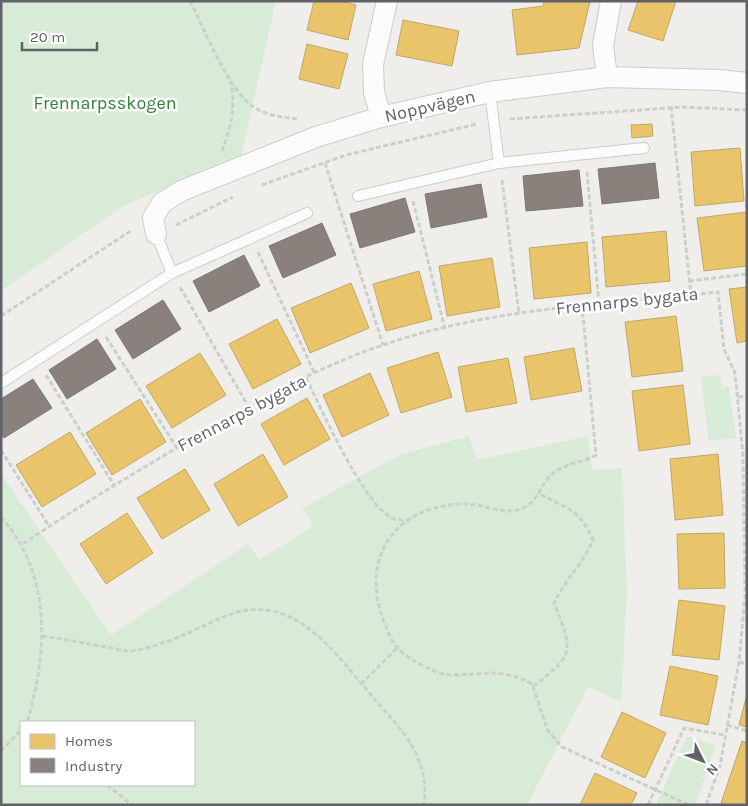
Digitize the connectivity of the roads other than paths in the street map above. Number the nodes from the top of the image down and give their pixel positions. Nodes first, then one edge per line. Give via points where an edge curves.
1 (387, 1) edge
2 (612, 1) edge
3 (607, 77) junction
4 (747, 83) edge
5 (490, 92) junction
6 (381, 117) junction
7 (644, 148) dead end
8 (500, 163) junction
9 (358, 196) dead end
10 (307, 213) dead end
11 (155, 226) joint
12 (172, 273) junction
13 (1, 383) edge

1 - 6 street via 373,64 374,92
2 - 3 street via 603,45
3 - 4 street, Noppvägen
3 - 5 street, Noppvägen
5 - 6 street, Noppvägen
5 - 8 lane
6 - 11 street, Noppvägen via 316,137 180,191 162,203
7 - 8 lane
8 - 9 lane
10 - 12 lane
11 - 12 lane
12 - 13 lane

